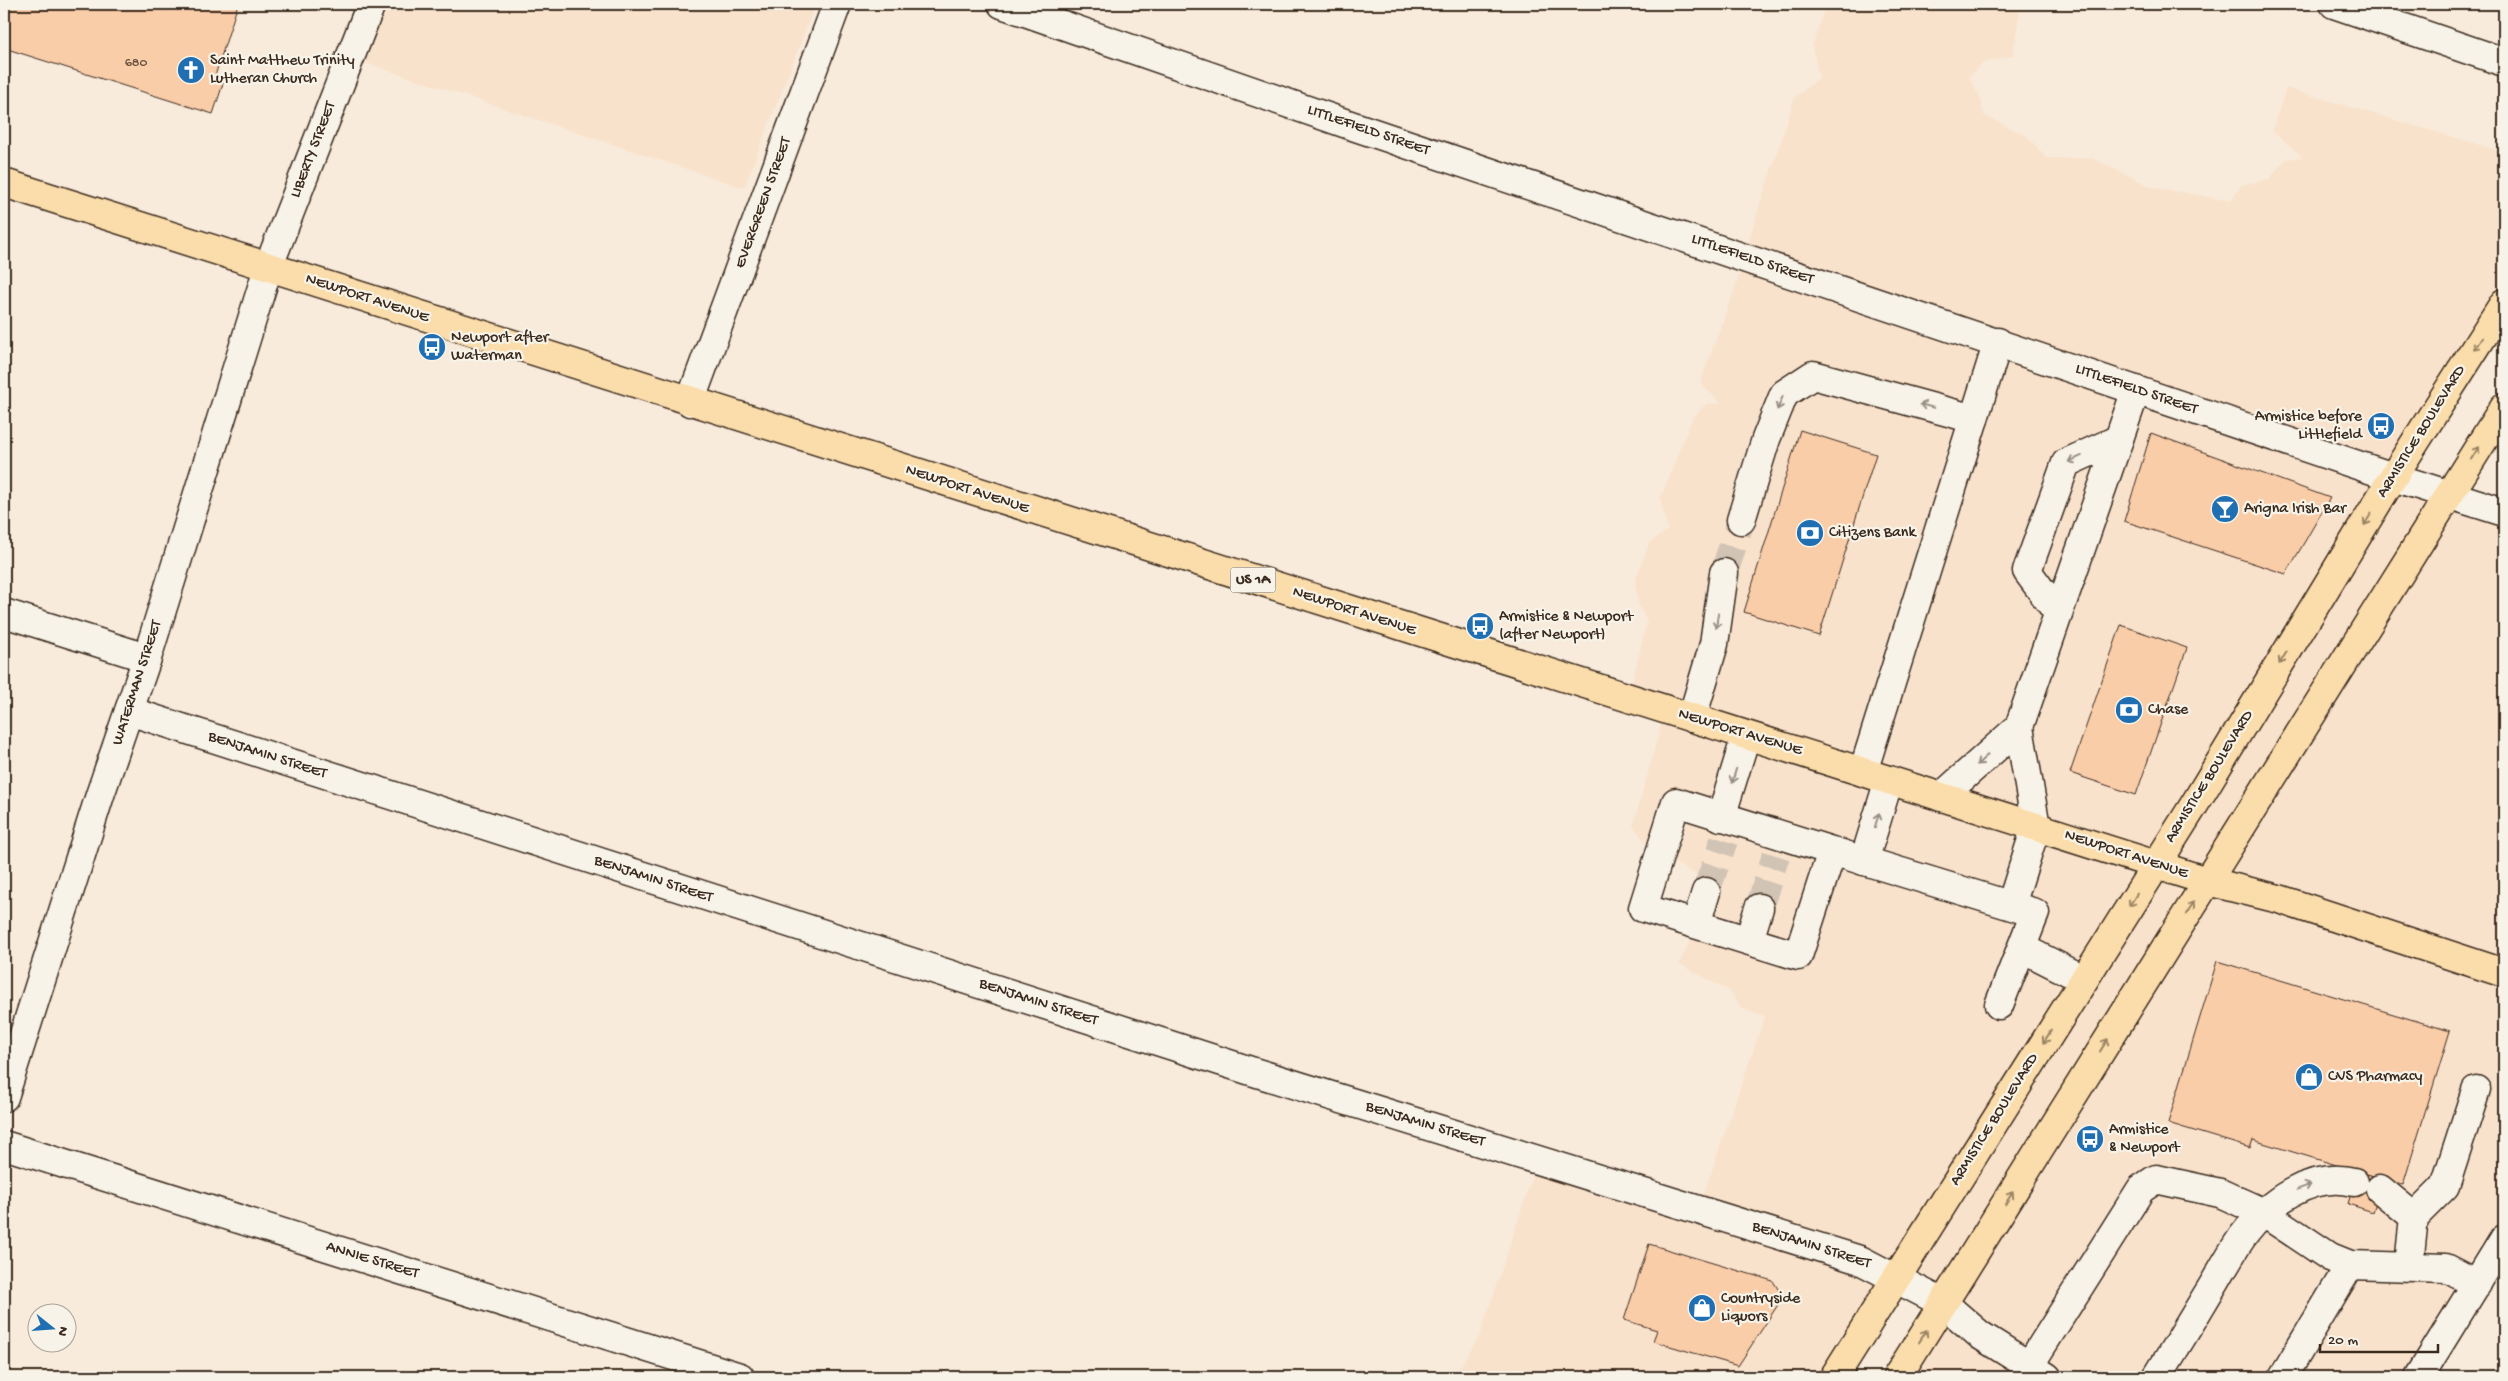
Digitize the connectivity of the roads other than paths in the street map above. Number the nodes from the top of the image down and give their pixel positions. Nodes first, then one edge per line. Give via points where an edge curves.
1 (371, 4) edge
2 (837, 4) edge
3 (1002, 4) edge
4 (2334, 4) edge
5 (2504, 62) edge
6 (4, 183) edge
7 (268, 268) junction
8 (2504, 303) edge
9 (1998, 342) junction
10 (2136, 390) junction
11 (690, 402) junction
12 (2504, 407) edge
13 (1974, 419) junction
14 (2119, 439) junction
15 (2393, 477) junction
16 (2450, 495) junction
17 (2504, 512) edge
18 (1741, 520) tunnel mouth
19 (1724, 573) tunnel mouth
20 (4, 613) edge
21 (2058, 613) junction
22 (147, 658) junction
23 (130, 711) junction
24 (1692, 718) junction
25 (2019, 727) junction
26 (1746, 736) junction
27 (1863, 772) junction
28 (1889, 780) junction
29 (1941, 797) junction
30 (1725, 825) junction
31 (2036, 827) junction
32 (1832, 851) junction
33 (1864, 861) junction
34 (2155, 865) junction
35 (2207, 882) junction
36 (1706, 892) tunnel mouth
37 (2012, 905) junction
38 (1759, 908) tunnel mouth
39 (1696, 924) junction
40 (1749, 940) junction
41 (2022, 948) junction
42 (2504, 972) edge
43 (2083, 979) junction
44 (1999, 1004) dead end
45 (2476, 1090) dead end
46 (4, 1097) edge
47 (4, 1145) edge
48 (2354, 1182) dead end
49 (2380, 1189) dead end
50 (2264, 1213) junction
51 (2414, 1217) junction
52 (2504, 1239) edge
53 (2350, 1265) junction
54 (2409, 1265) junction
55 (1896, 1277) junction
56 (2477, 1284) junction
57 (1943, 1303) junction
58 (2038, 1372) edge
59 (740, 1377) edge
60 (1834, 1377) edge
61 (1897, 1377) edge
62 (2157, 1377) edge
63 (2283, 1377) edge
64 (2419, 1377) edge

1 - 7 street, LIBERTY STREET
2 - 11 street, EVERGREEN STREET
3 - 9 street, LITTLEFIELD STREET via 1344,123
4 - 5 street
6 - 7 main road, NEWPORT AVENUE / US 1A
7 - 11 main road, NEWPORT AVENUE / US 1A
7 - 22 street, WATERMAN STREET
8 -> 15 main road, ARMISTICE BOULEVARD
9 - 10 street, LITTLEFIELD STREET
9 - 13 street
10 - 14 street
10 - 15 street, LITTLEFIELD STREET
11 - 24 main road, NEWPORT AVENUE / US 1A
16 -> 12 main road
13 -> 18 street via 1813,375 1784,394
13 - 27 street
14 - 21 street
14 -> 21 street via 2066,463 2027,571
15 - 16 street, LITTLEFIELD STREET
15 -> 34 main road, ARMISTICE BOULEVARD
16 - 17 street, LITTLEFIELD STREET
16 - 35 main road
19 -> 24 street via 1714,644
20 - 22 street
21 - 25 street
22 - 23 street, WATERMAN STREET
23 - 46 street, WATERMAN STREET
23 - 55 street, BENJAMIN STREET via 1140,1035 1860,1260
24 - 26 main road, NEWPORT AVENUE / US 1A
25 -> 29 street
25 - 31 street
26 - 27 main road, NEWPORT AVENUE / US 1A
26 -> 30 street
27 - 28 main road, NEWPORT AVENUE / US 1A
28 - 29 main road, NEWPORT AVENUE / US 1A
33 -> 28 street
29 - 31 main road, NEWPORT AVENUE / US 1A
30 - 32 street via 1779,845
30 - 39 street via 1676,802 1643,908
31 - 34 main road, NEWPORT AVENUE / US 1A
31 - 37 street
32 - 33 street
32 - 40 street via 1798,956
33 - 37 street
34 - 35 main road, NEWPORT AVENUE / US 1A
34 -> 43 main road, ARMISTICE BOULEVARD
35 - 42 main road, NEWPORT AVENUE / US 1A via 2279,899
57 -> 35 main road
36 - 39 street
37 - 41 street via 2035,913
38 - 40 street
39 - 40 street
41 - 43 street
41 - 44 street
43 -> 55 main road, ARMISTICE BOULEVARD
45 - 51 street via 2445,1186
47 - 59 street, ANNIE STREET
50 -> 48 street via 2289,1192 2320,1181 2340,1178
49 - 51 street
50 - 53 street via 2330,1257
50 - 58 street via 2220,1193 2156,1179 2141,1189
50 - 62 street via 2243,1236
51 - 54 street
52 - 56 street
53 - 54 street
53 - 63 street
54 - 56 street via 2446,1268
55 - 57 street, BENJAMIN STREET
55 - 60 main road, ARMISTICE BOULEVARD
56 - 64 street
57 - 58 street, BENJAMIN STREET via 1980,1335
61 -> 57 main road

